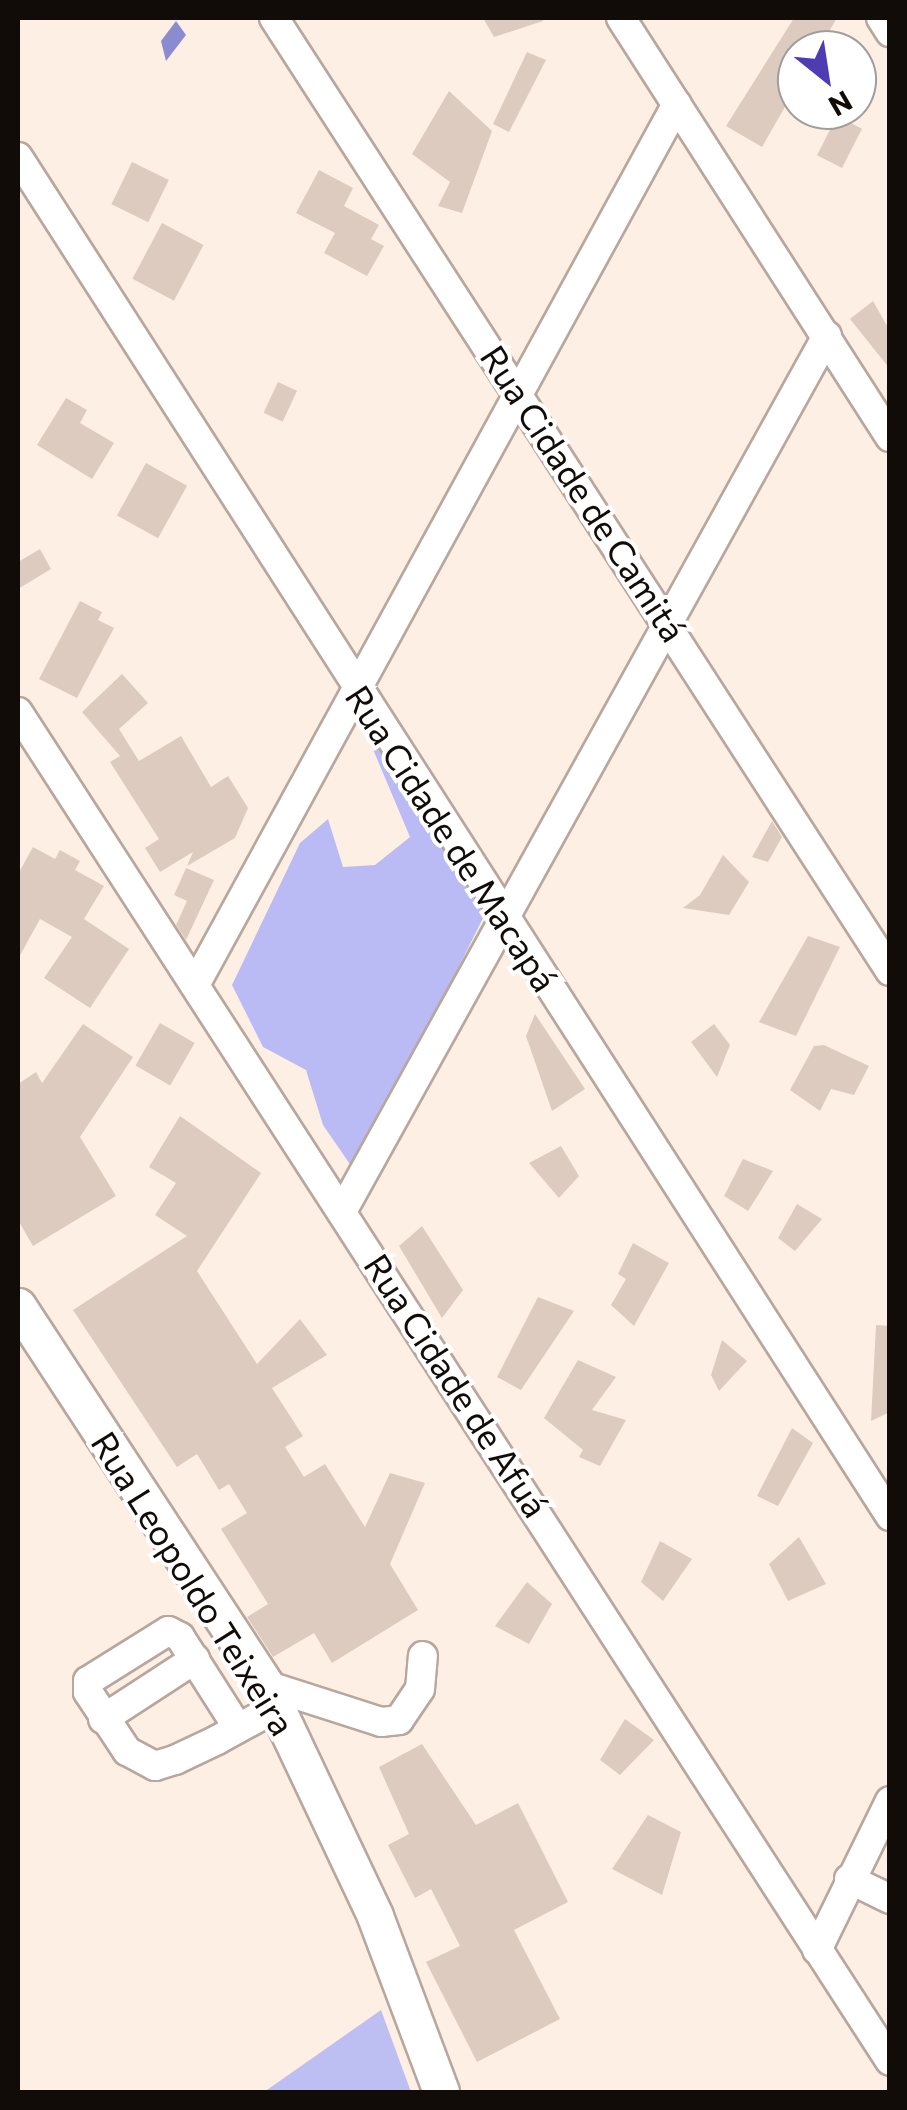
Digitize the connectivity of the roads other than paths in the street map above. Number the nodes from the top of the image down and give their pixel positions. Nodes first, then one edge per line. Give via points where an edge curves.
1 (274, 18) edge
2 (621, 18) edge
3 (881, 18) edge
4 (890, 32) edge
5 (677, 104) junction
6 (18, 157) edge
7 (827, 336) junction
8 (520, 396) junction
9 (890, 437) edge
10 (666, 616) junction
11 (355, 691) junction
12 (18, 712) edge
13 (504, 914) junction
14 (890, 971) edge
15 (195, 985) junction
16 (344, 1208) junction
17 (18, 1306) edge
18 (890, 1516) edge
19 (423, 1656) dead end
20 (195, 1659) junction
21 (271, 1696) junction
22 (104, 1719) junction
23 (238, 1728) junction
24 (890, 1801) edge
25 (849, 1879) junction
26 (890, 1899) edge
27 (817, 1950) junction
28 (890, 2061) edge
29 (440, 2092) edge

1 - 8 street, Rua Cidade de Camitá
2 - 5 street
3 - 4 street
5 - 7 street
5 - 8 street
6 - 11 street, Rua Cidade de Macapá
7 - 9 street
7 - 10 street
8 - 10 street, Rua Cidade de Camitá
8 - 11 street
10 - 13 street
10 - 14 street, Rua Cidade de Camitá
11 - 13 street, Rua Cidade de Macapá
11 - 15 street
12 - 15 street, Rua Cidade de Afuá
13 - 16 street
13 - 18 street, Rua Cidade de Macapá
15 - 16 street, Rua Cidade de Afuá
16 - 27 street, Rua Cidade de Afuá
17 - 21 main road, Rua Leopoldo Teixeira
19 - 21 street via 420,1689 399,1720 381,1722
20 - 22 street
20 - 22 street via 168,1631 93,1673 88,1692
20 - 23 street
21 - 23 street
21 - 29 main road, Rua Leopoldo Teixeira via 375,1916
22 - 23 street via 127,1751 155,1766
24 - 25 street
25 - 26 street
25 - 27 street
27 - 28 street, Rua Cidade de Afuá

